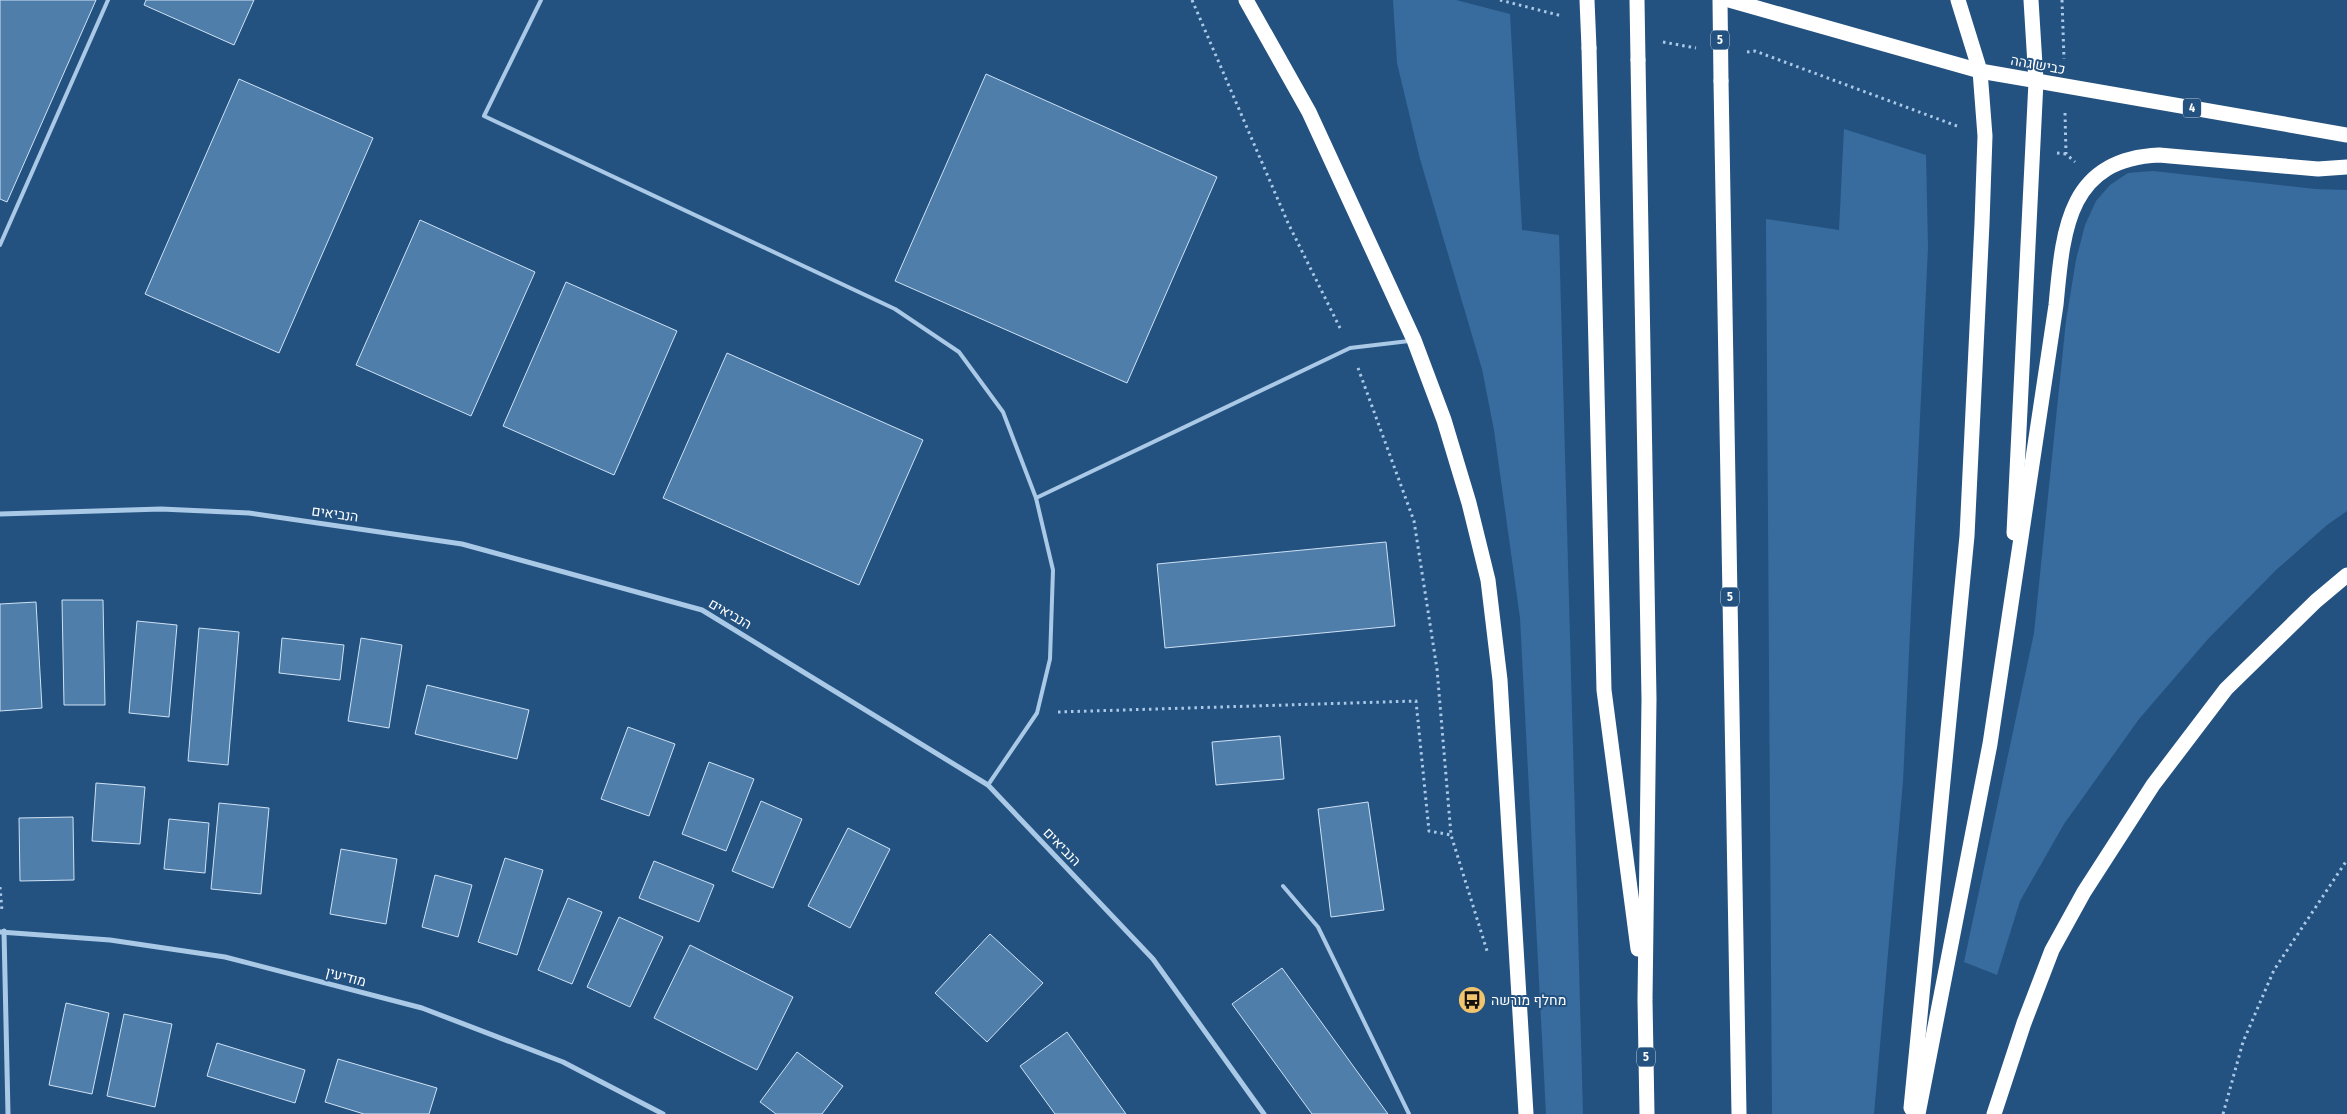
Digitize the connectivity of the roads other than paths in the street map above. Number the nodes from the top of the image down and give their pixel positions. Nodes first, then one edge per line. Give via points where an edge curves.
1 (108, 0) edge
2 (542, 0) edge
3 (1246, 0) edge
4 (1588, 0) edge
5 (1637, 0) edge
6 (1720, 0) edge
7 (1729, 0) edge
8 (1958, 0) edge
9 (2031, 0) edge
10 (1980, 71) junction
11 (2036, 81) junction
12 (2347, 135) edge
13 (2347, 167) edge
14 (0, 245) edge
15 (1414, 340) junction
16 (1036, 498) junction
17 (0, 514) edge
18 (2347, 575) edge
19 (2009, 625) junction
20 (988, 785) junction
21 (1284, 886) dead end
22 (2, 931) edge
23 (1645, 1000) junction
24 (8, 1114) edge
25 (664, 1114) edge
26 (1264, 1114) edge
27 (1409, 1114) edge
28 (1526, 1114) edge
29 (1647, 1114) edge
30 (1739, 1114) edge
31 (1910, 1114) edge
32 (1918, 1114) edge
33 (1994, 1114) edge

1 - 14 lane
2 - 16 lane via 484,116 895,309 958,352 1003,412
3 - 15 highway via 1309,112
4 - 23 highway, bridge via 1604,690
5 - 23 highway, 5, bridge via 1649,699
6 - 30 highway, 5, bridge
7 - 10 highway, כביש גהה / 4
8 - 10 highway
9 - 11 highway
10 - 11 highway, כביש גהה / 4
10 - 31 highway via 1985,136 1967,536
11 - 12 highway, כביש גהה / 4
11 - 19 highway
13 - 19 highway via 2318,169 2141,156 2110,167 2080,195 2063,238
15 - 16 lane via 1350,348
15 - 28 highway via 1470,503 1488,580 1500,680
16 - 20 lane via 1053,570 1050,659 1037,713
17 - 20 street, הנביאים via 161,509 249,513 462,544 702,610
18 - 33 highway via 2226,689 2152,785 2084,892 2052,950
19 - 32 highway via 1988,752
20 - 26 street, הנביאים via 1153,958
21 - 27 lane via 1318,927
22 - 24 street
22 - 25 street, מודיעין via 110,940 225,957 422,1008 564,1062
23 - 29 highway, 5

